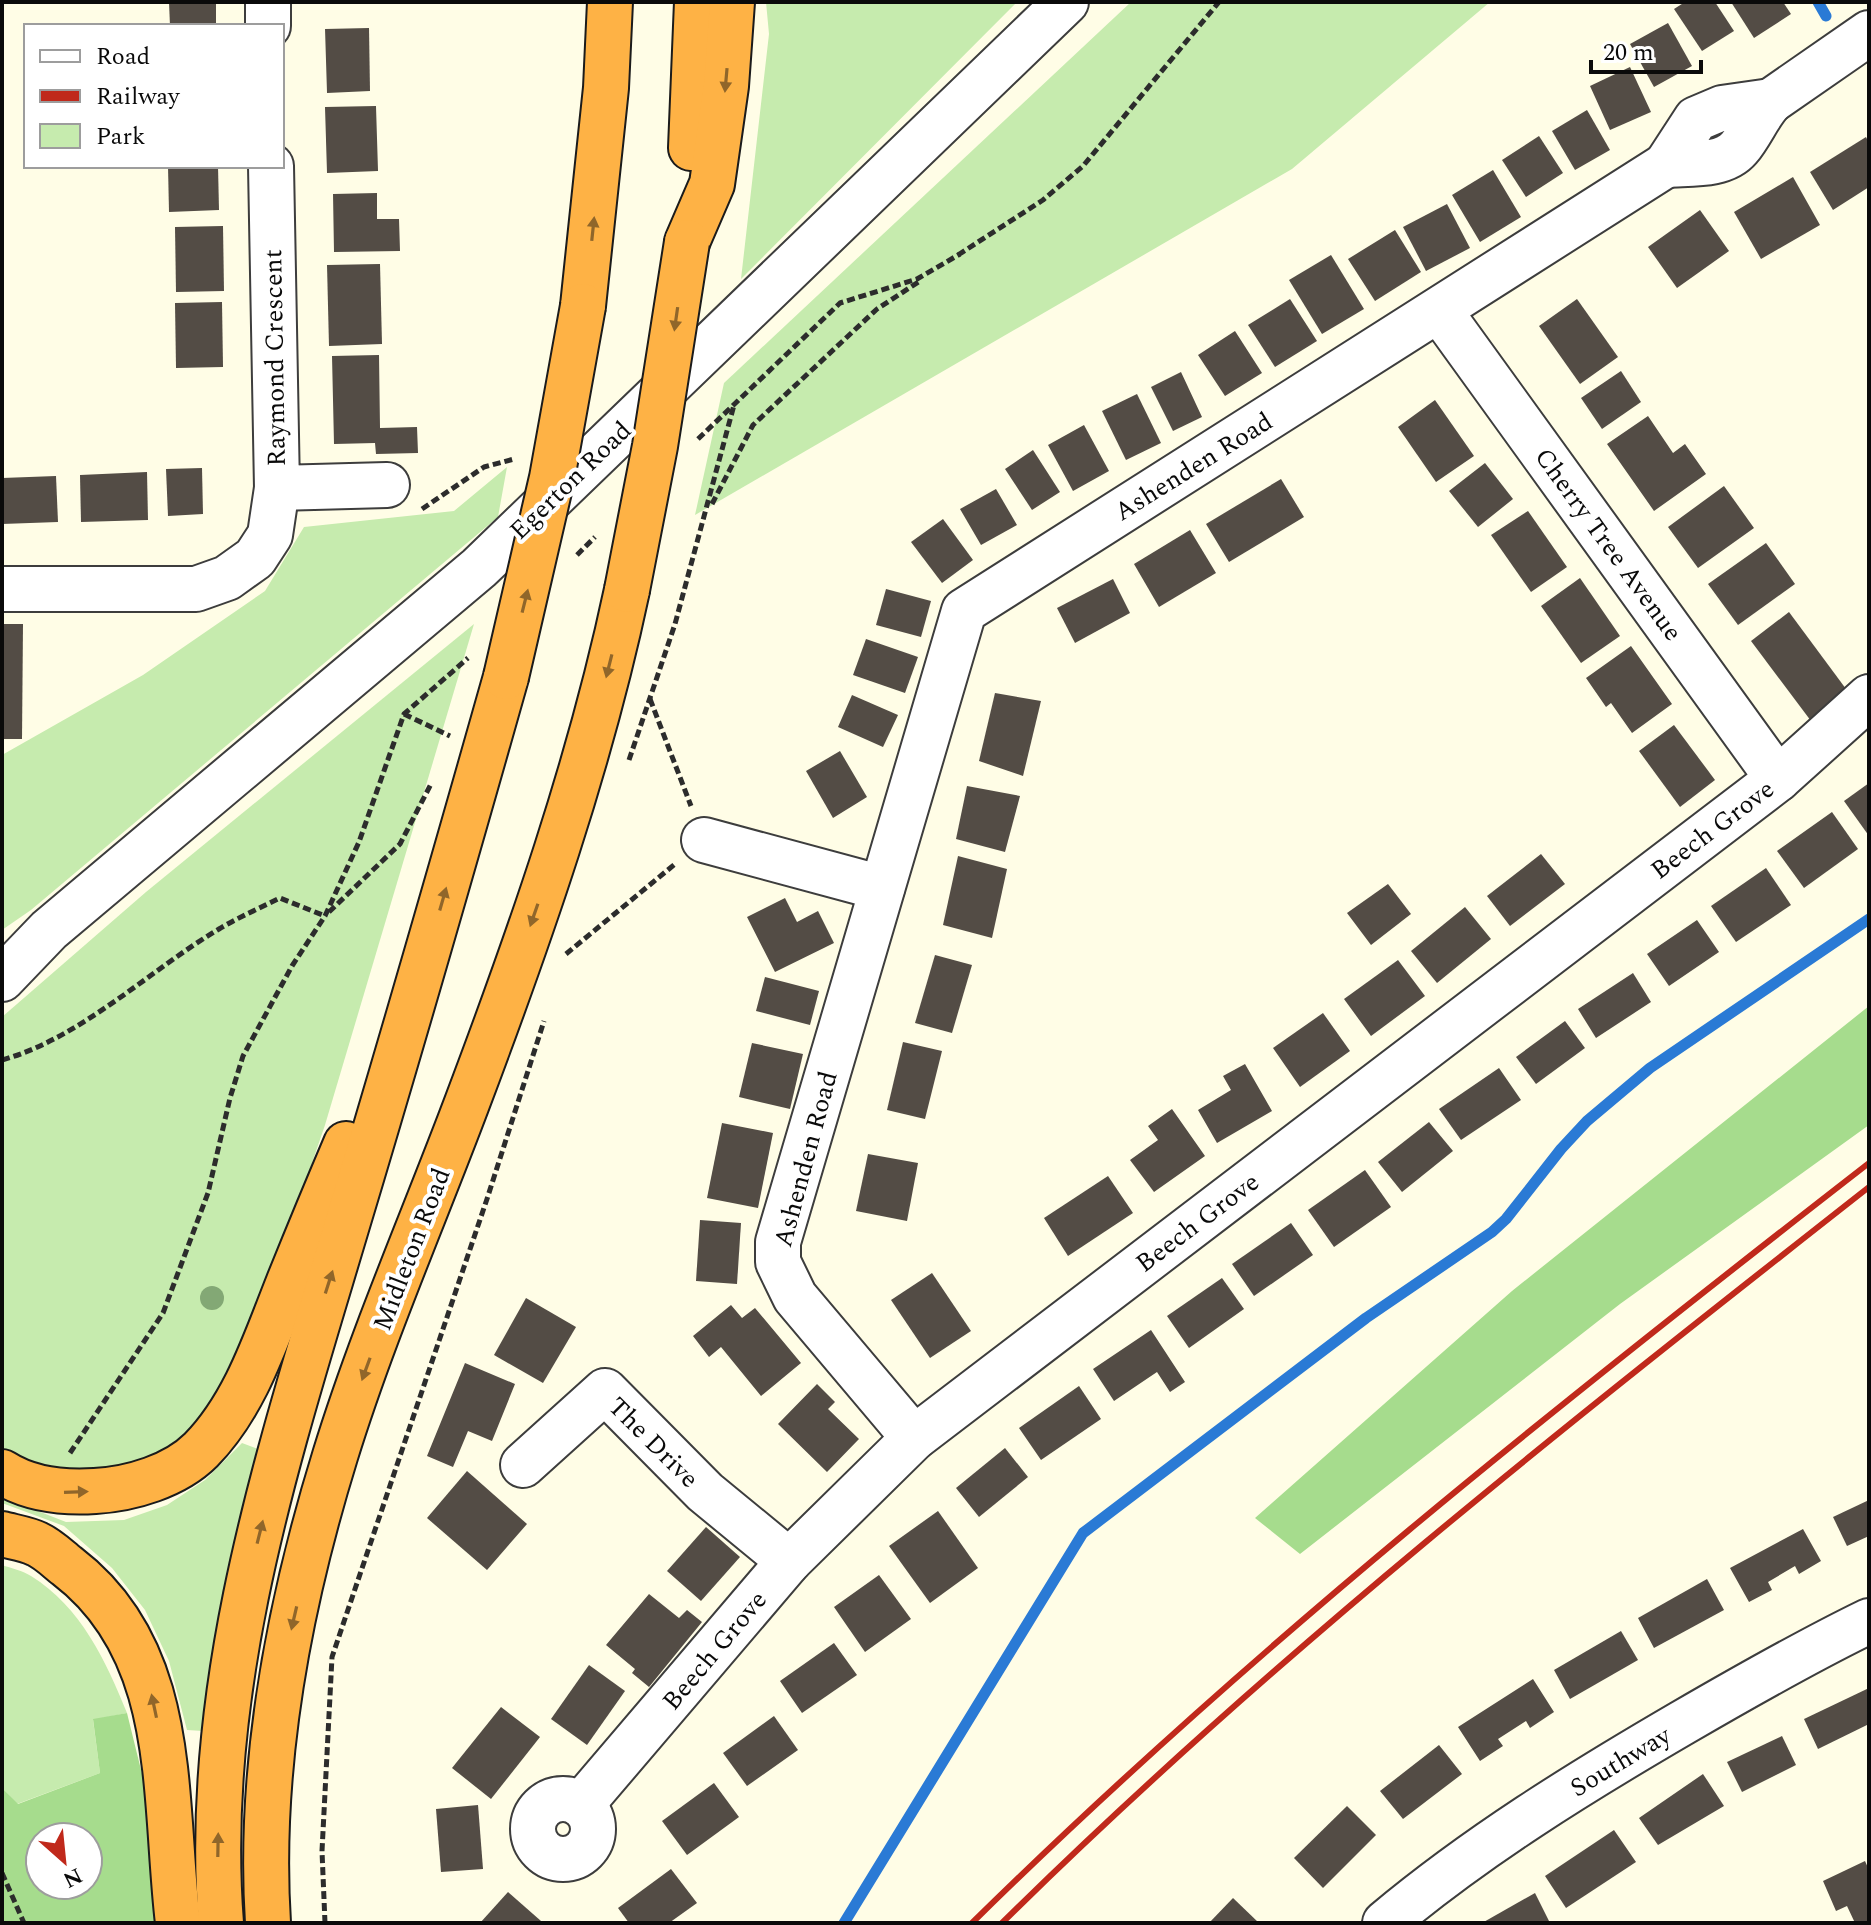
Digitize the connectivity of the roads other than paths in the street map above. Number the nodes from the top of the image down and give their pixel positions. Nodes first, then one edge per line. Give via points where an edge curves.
1 (268, 2) edge
2 (610, 2) edge
3 (697, 2) edge
4 (732, 2) edge
5 (1066, 2) edge
6 (268, 24) edge
7 (1869, 33) edge
8 (271, 168) edge
9 (687, 242) junction
10 (1439, 310) junction
11 (387, 485) road end
12 (277, 488) junction
13 (2, 589) edge
14 (1869, 697) edge
15 (1778, 779) junction
16 (704, 840) road end
17 (882, 888) junction
18 (49, 930) junction
19 (2, 962) edge
20 (425, 962) junction
21 (2, 979) edge
22 (914, 1438) junction
23 (523, 1465) dead end
24 (2, 1472) edge
25 (2, 1534) edge
26 (789, 1561) junction
27 (1869, 1621) edge
28 (581, 1805) dead end
29 (178, 1923) edge
30 (221, 1923) edge
31 (268, 1923) edge
32 (1385, 1923) edge

1 - 6 street
20 -> 2 highway, bridge via 492,663 552,478 583,306
3 - 9 highway
4 -> 9 highway via 712,184
5 - 18 street, Egerton Road via 479,568
7 - 10 street, Ashenden Road via 1771,101 1729,156 1666,165
8 - 12 street, Raymond Crescent
9 -> 31 highway, Midleton Road, bridge via 655,446 599,706 473,1089 335,1456 290,1635 269,1802
10 - 15 street, Cherry Tree Avenue
10 - 17 street, Ashenden Road via 964,611
11 - 12 street, Raymond Crescent
12 - 13 street via 270,535 255,558 227,578 196,589
14 - 15 street, Beech Grove
15 - 22 street, Beech Grove
16 - 17 street
17 - 22 street, Ashenden Road via 778,1242 778,1262 795,1297
18 - 19 street, Egerton Road
18 - 21 street, Egerton Road
24 -> 20 highway via 64,1493 115,1490 170,1471 215,1434 236,1406
30 -> 20 highway via 222,1761 257,1543 318,1315
22 - 26 street, Beech Grove
23 - 26 street, The Drive via 605,1391 705,1492
29 -> 25 highway via 154,1698 124,1625 89,1583 38,1545
26 - 28 street, Beech Grove
27 - 32 street, Southway via 1770,1671 1577,1786 1468,1857

